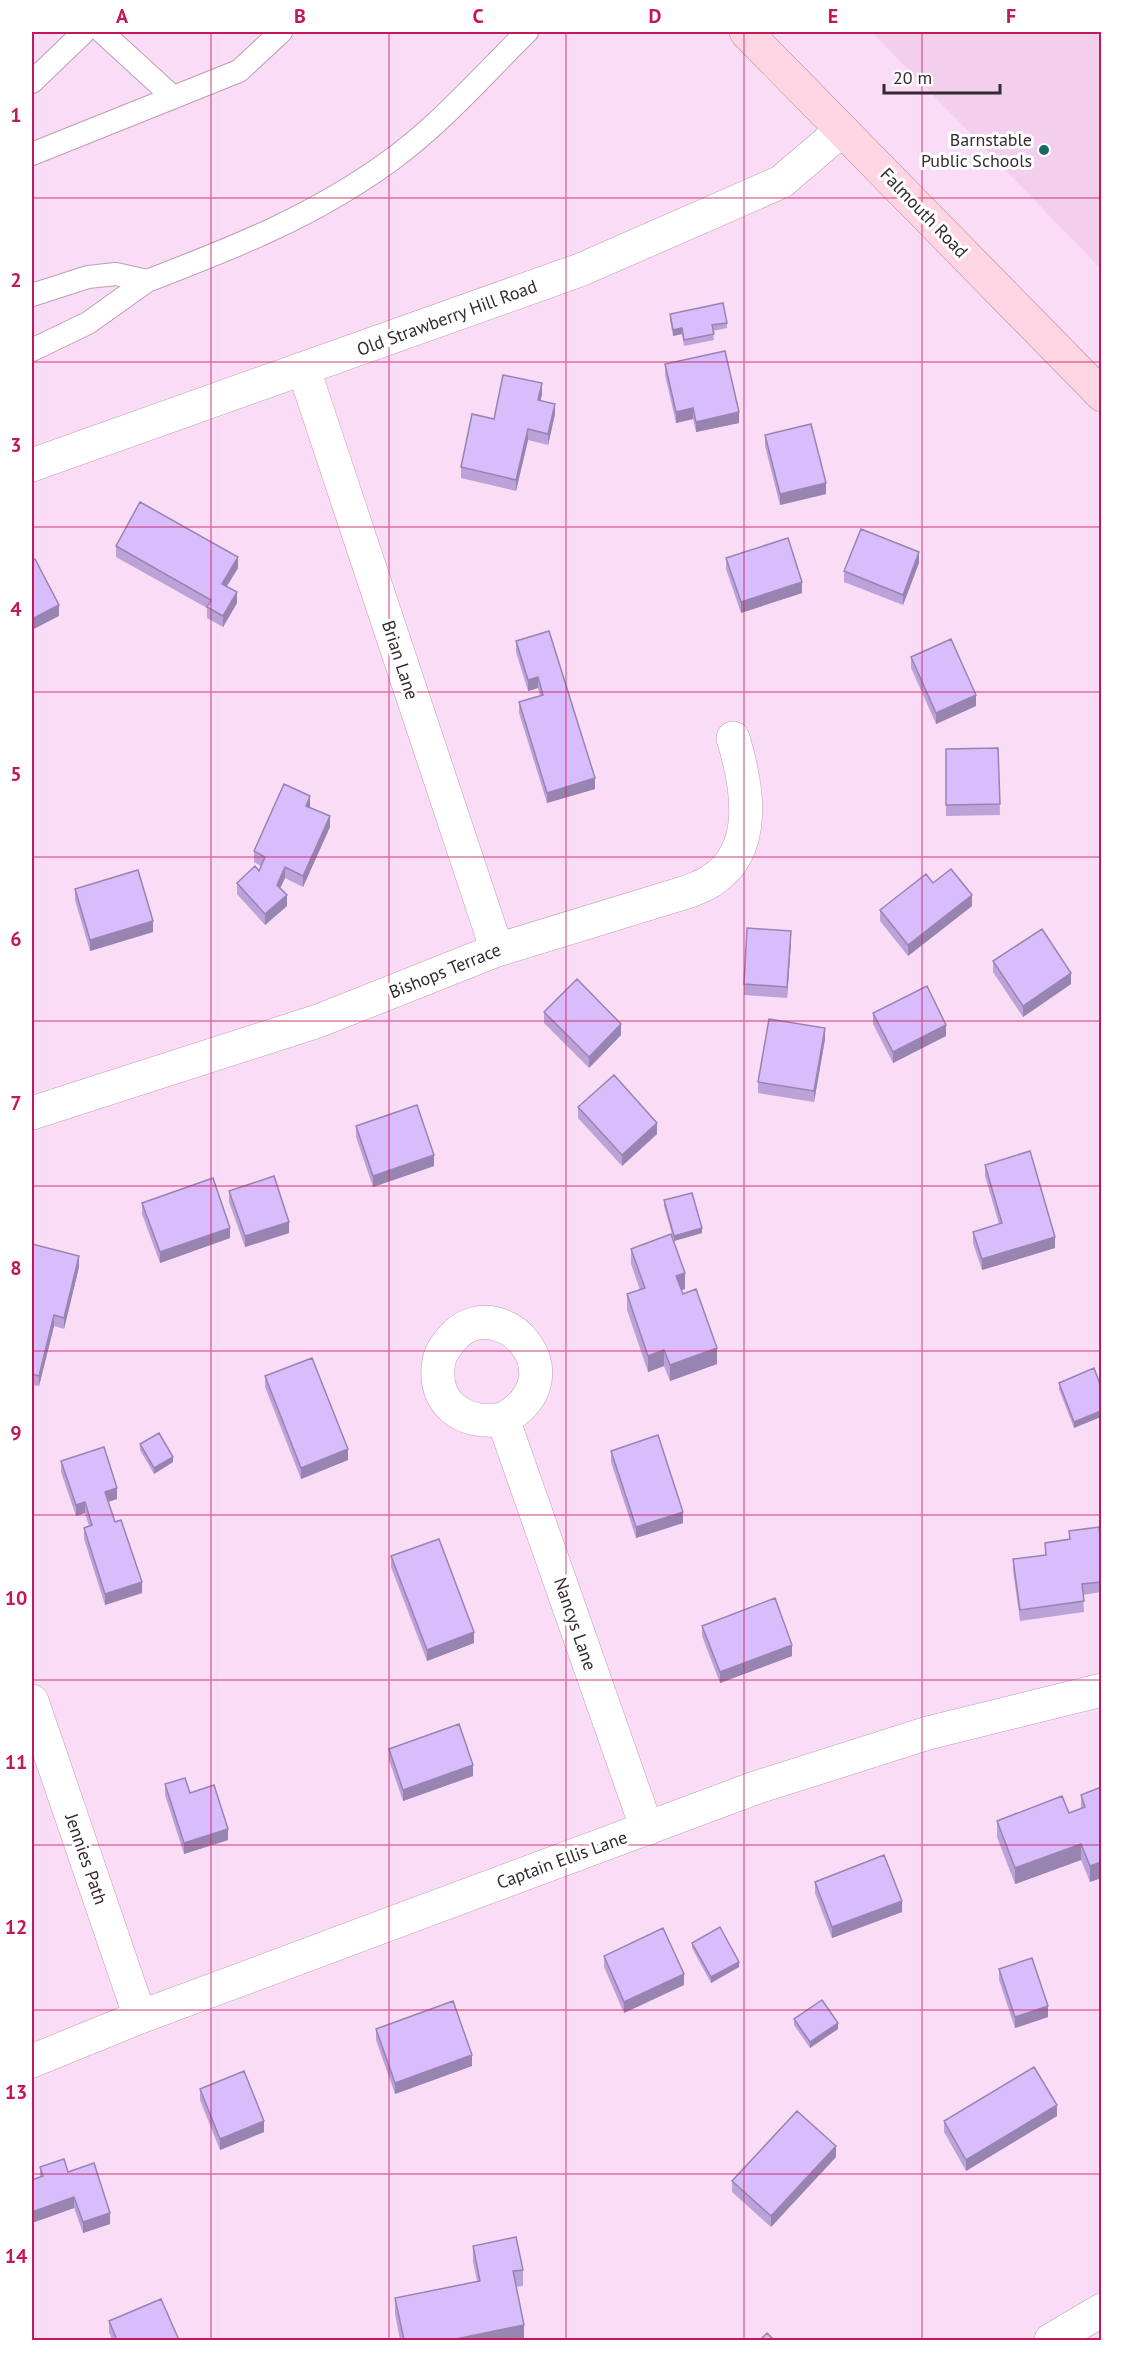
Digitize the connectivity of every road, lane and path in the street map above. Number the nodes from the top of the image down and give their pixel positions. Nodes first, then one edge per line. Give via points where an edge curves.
1 (84, 32) edge
2 (102, 32) edge
3 (281, 32) edge
4 (527, 32) edge
5 (746, 32) edge
6 (32, 82) edge
7 (173, 97) junction
8 (842, 130) junction
9 (32, 154) edge
10 (147, 281) junction
11 (32, 295) edge
12 (32, 350) edge
13 (304, 370) junction
14 (1101, 395) edge
15 (32, 465) edge
16 (733, 738) dead end
17 (497, 950) junction
18 (32, 1113) edge
19 (503, 1419) dead end
20 (1101, 1690) edge
21 (32, 1701) edge
22 (646, 1829) junction
23 (140, 2017) junction
24 (32, 2061) edge
25 (1101, 2310) edge
26 (1052, 2340) edge

1 - 6 lane
2 - 7 lane
3 - 7 lane via 239,71
4 - 10 lane via 431,126 350,188 241,245
5 - 8 main road, Falmouth Road
7 - 9 lane
8 - 13 street, Old Strawberry Hill Road via 781,182 580,270
8 - 14 main road, Falmouth Road
10 - 11 lane via 116,274 88,276
10 - 12 lane via 88,323
13 - 15 street, Old Strawberry Hill Road
13 - 17 street, Brian Lane
16 - 17 street, Bishops Terrace via 746,792 745,825 740,846 730,863 712,880 690,891
17 - 18 street, Bishops Terrace via 318,1021
19 - 22 street, Nancys Lane
20 - 22 street, Captain Ellis Lane via 845,1758
21 - 23 street, Jennies Path
22 - 23 street, Captain Ellis Lane
23 - 24 street, Captain Ellis Lane
25 - 26 street

